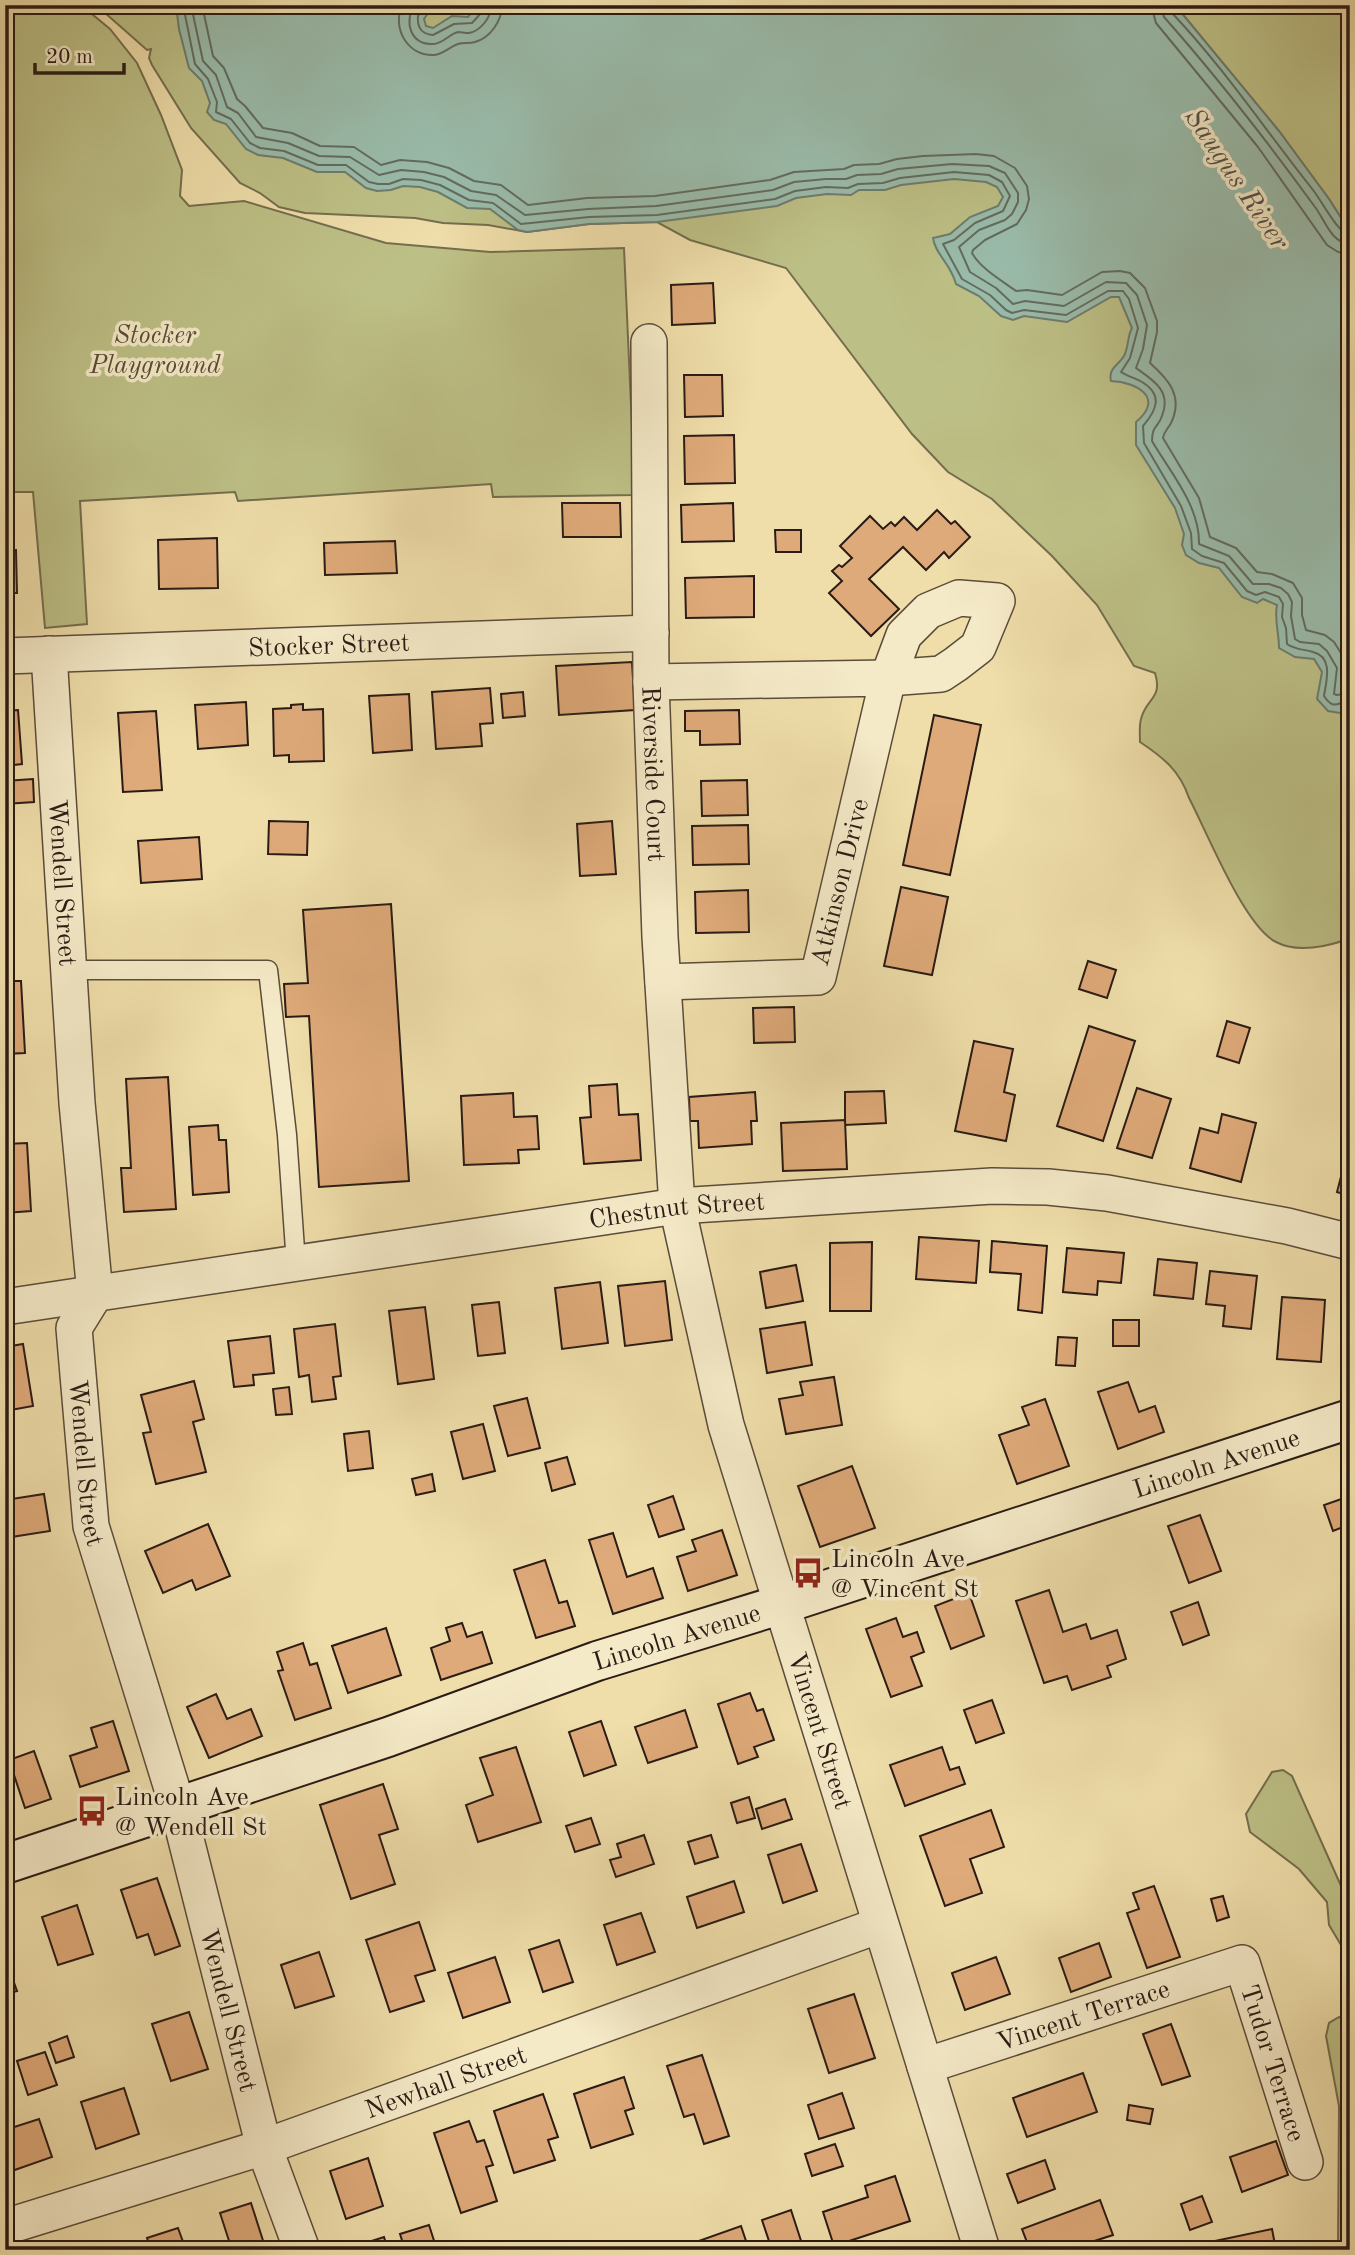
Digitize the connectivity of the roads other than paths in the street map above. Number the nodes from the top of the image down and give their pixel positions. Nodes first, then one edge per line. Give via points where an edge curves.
1 (649, 342) dead end
2 (650, 633) junction
3 (49, 654) junction
4 (5, 656) edge
5 (651, 682) junction
6 (69, 970) junction
7 (663, 982) junction
8 (677, 1206) junction
9 (1350, 1242) edge
10 (296, 1264) junction
11 (95, 1294) junction
12 (5, 1307) edge
13 (1350, 1419) edge
14 (781, 1605) junction
15 (178, 1808) junction
16 (5, 1864) edge
17 (880, 1925) junction
18 (1242, 1963) joint
19 (925, 2066) junction
20 (264, 2147) junction
21 (1305, 2162) dead end
22 (5, 2227) edge
23 (302, 2250) edge
24 (982, 2250) edge

1 - 2 street, Riverside Court
2 - 3 street, Stocker Street
2 - 5 street, Riverside Court
3 - 4 street, Stocker Street
3 - 6 street, Wendell Street
5 - 7 street, Riverside Court
5 - 7 street, Atkinson Drive via 888,678 818,977
6 - 10 lane via 268,970 288,1135
6 - 11 street, Wendell Street
7 - 8 street, Riverside Court
8 - 9 street, Chestnut Street via 965,1187 1048,1187 1193,1208
8 - 10 street, Chestnut Street
8 - 14 street, Vincent Street via 726,1425
10 - 11 street, Chestnut Street
11 - 12 street, Chestnut Street
11 - 15 street, Wendell Street via 74,1328 91,1526
13 - 14 main road, Lincoln Avenue
14 - 15 main road, Lincoln Avenue via 597,1661
14 - 17 street, Vincent Street
15 - 16 main road, Lincoln Avenue
15 - 20 street, Wendell Street
17 - 19 street, Vincent Street
17 - 20 street, Newhall Street
18 - 19 street, Vincent Terrace
18 - 21 street, Tudor Terrace
19 - 24 street, Vincent Street
20 - 22 street, Newhall Street
20 - 23 street, Wendell Street

